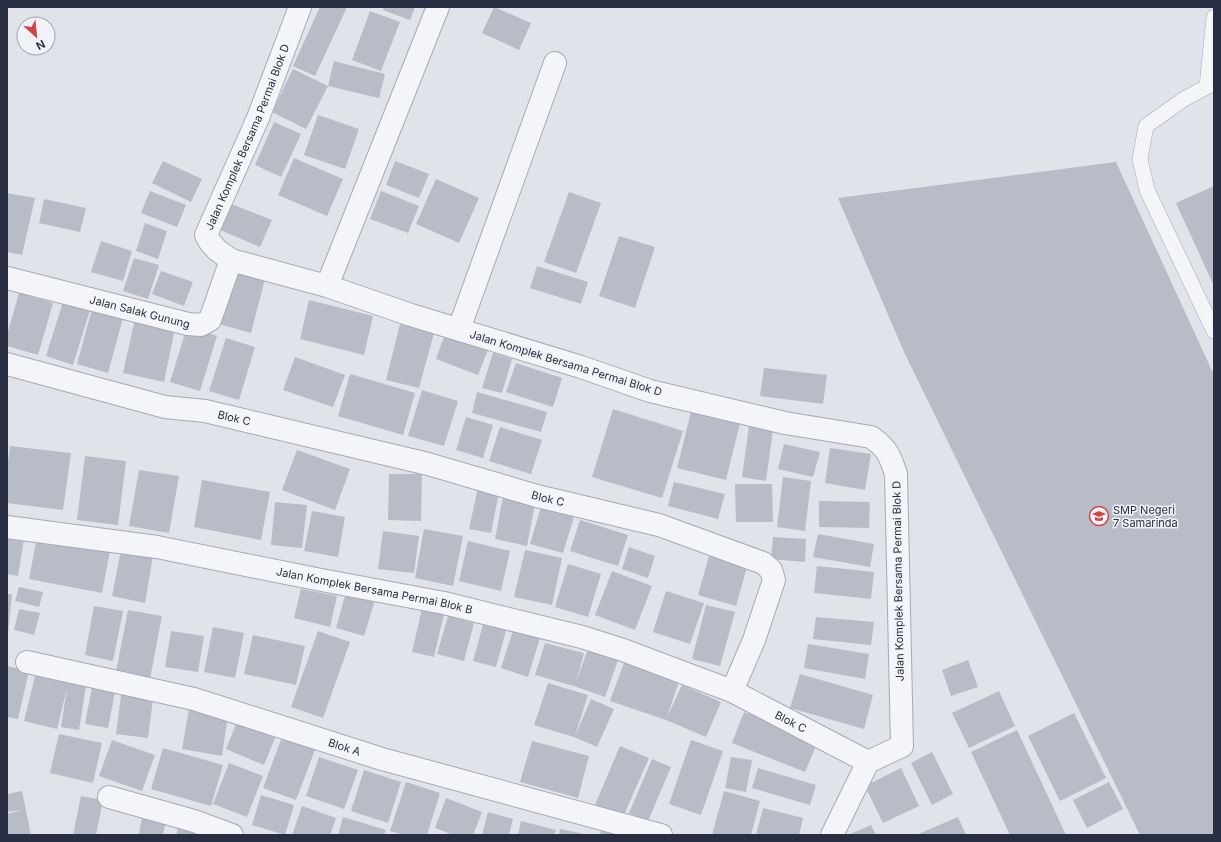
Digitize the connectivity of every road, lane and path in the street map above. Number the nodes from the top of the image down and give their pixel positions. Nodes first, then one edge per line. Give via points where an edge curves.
1 (300, 7) edge
2 (438, 7) edge
3 (1214, 17) edge
4 (555, 63) dead end
5 (1211, 85) edge
6 (232, 260) junction
7 (7, 278) edge
8 (327, 286) junction
9 (459, 330) junction
10 (1214, 331) edge
11 (7, 364) edge
12 (7, 527) edge
13 (26, 662) dead end
14 (732, 691) junction
15 (868, 762) junction
16 (109, 797) dead end
17 (232, 835) edge
18 (661, 835) edge
19 (832, 835) edge

1 - 6 street, Jalan Komplek Bersama Permai Blok D via 258,118 206,235 217,250
2 - 8 street
3 - 5 lane
4 - 9 street
5 - 10 lane via 1184,99 1146,126 1140,159 1147,190
6 - 7 street, Jalan Salak Gunung via 210,320 201,325 188,324
6 - 8 street, Jalan Komplek Bersama Permai Blok D
8 - 9 street, Jalan Komplek Bersama Permai Blok D
9 - 15 street, Jalan Komplek Bersama Permai Blok D via 650,391 785,423 871,437 882,445 891,457 896,474 902,746
11 - 14 street, Blok C via 165,407 205,411 428,464 537,496 659,526 763,563 771,570 774,580 754,640
12 - 14 street, Jalan Komplek Bersama Permai Blok B via 126,541 444,603 582,637
13 - 18 street, Blok A via 194,699 382,759
14 - 15 street, Blok C
15 - 19 street
16 - 17 street via 194,821

